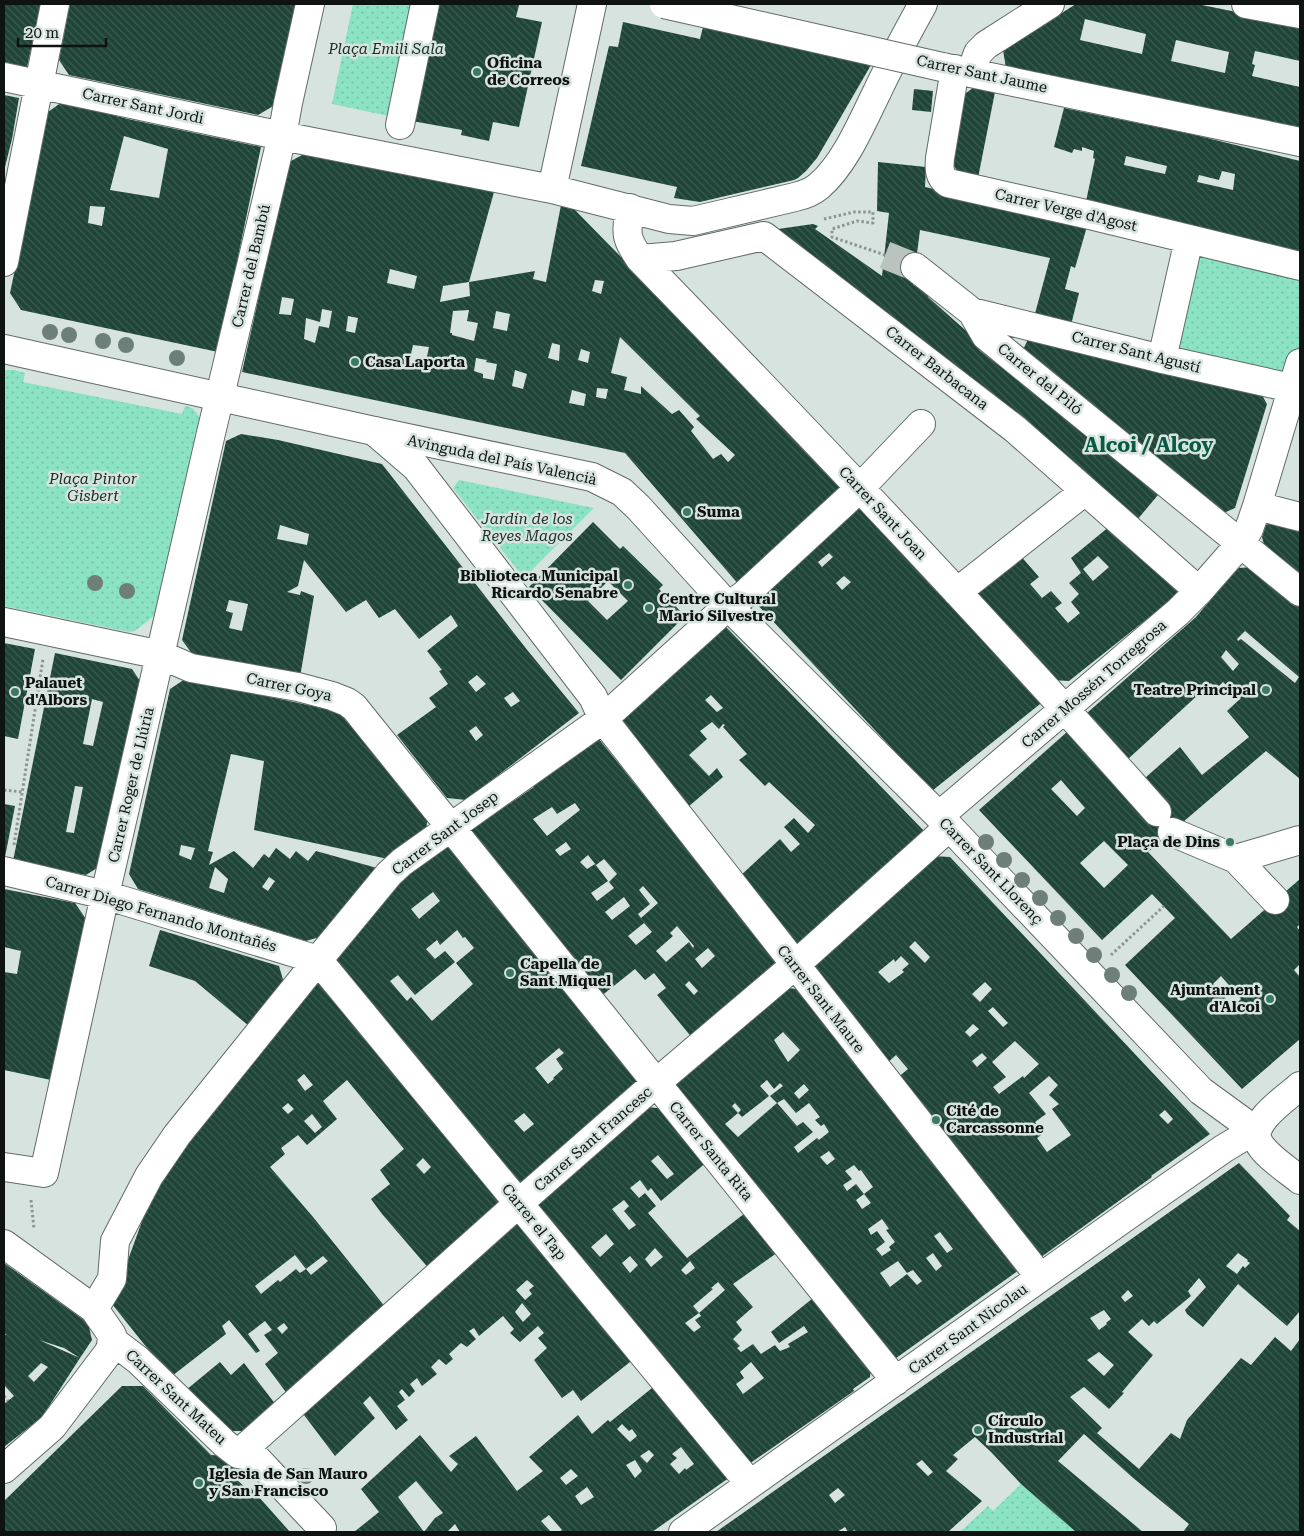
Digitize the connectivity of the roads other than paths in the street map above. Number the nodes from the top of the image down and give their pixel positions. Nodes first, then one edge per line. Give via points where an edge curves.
1 (55, 4) edge
2 (310, 4) edge
3 (425, 4) edge
4 (592, 4) edge
5 (664, 4) edge
6 (923, 4) edge
7 (1050, 4) edge
8 (1246, 4) edge
9 (1300, 14) edge
10 (956, 69) junction
11 (4, 77) edge
12 (39, 84) junction
13 (400, 125) dead end
14 (282, 136) junction
15 (1300, 142) edge
16 (552, 189) junction
17 (630, 208) junction
18 (1189, 239) junction
19 (640, 259) junction
20 (4, 262) edge
21 (1300, 266) edge
22 (916, 267) tunnel mouth
23 (972, 312) junction
24 (4, 349) edge
25 (1162, 359) junction
26 (1298, 381) edge
27 (220, 397) junction
28 (921, 424) dead end
29 (374, 431) junction
30 (860, 488) junction
31 (1076, 498) dead end
32 (1257, 506) junction
33 (1300, 517) edge
34 (1241, 544) junction
35 (1199, 591) junction
36 (957, 592) junction
37 (1300, 592) edge
38 (728, 606) junction
39 (4, 622) edge
40 (161, 655) junction
41 (1065, 708) junction
42 (603, 719) junction
43 (944, 821) junction
44 (451, 826) junction
45 (1300, 840) edge
46 (1236, 859) junction
47 (8, 861) edge
48 (105, 895) junction
49 (1275, 900) dead end
50 (318, 960) junction
51 (795, 965) junction
52 (656, 1083) junction
53 (1300, 1086) edge
54 (1256, 1132) junction
55 (26, 1170) edge
56 (1300, 1180) edge
57 (519, 1203) junction
58 (4, 1244) edge
59 (1040, 1277) junction
60 (94, 1309) junction
61 (113, 1341) junction
62 (896, 1381) junction
63 (238, 1454) junction
64 (4, 1469) edge
65 (750, 1484) junction
66 (320, 1532) edge
67 (683, 1532) edge

1 - 12 street
2 - 14 street
3 - 13 street
4 - 16 street
5 - 10 street, Carrer Sant Jaume, bridge
6 - 17 street via 851,144 819,186 806,194 693,221 669,219
7 - 10 street via 986,45
8 - 9 street
10 - 15 street, Carrer Sant Jaume
10 - 18 street, Carrer Verge d'Agost via 940,158 942,179
11 - 12 street, Carrer Sant Jordi
12 - 14 street, Carrer Sant Jordi
12 - 20 street
14 - 16 street
14 - 27 street, Carrer del Bambú
16 - 17 street
17 - 19 street, Carrer Sant Joan via 626,230 629,243
18 - 21 street, Carrer Verge d'Agost
18 - 25 street
19 - 30 street, Carrer Sant Joan
19 - 35 street, Carrer Barbacana via 676,256 764,236 1015,429
22 - 23 street, Carrer del Piló
23 - 25 street, Carrer Sant Agustí
23 - 34 street, Carrer del Piló via 986,336
24 - 27 street, Avinguda del País Valencià
25 - 26 street, Carrer Sant Agustí
26 - 32 street, Carrer Mossén Torregrosa
27 - 29 street, Avinguda del País Valencià
27 - 40 street, Carrer Roger de Llúria
28 - 30 street, Carrer Sant Josep
29 - 38 street, Avinguda del País Valencià via 575,473 606,483 638,507
29 - 42 street, Avinguda del País Valencià via 416,467 593,697
30 - 36 street, Carrer Sant Joan
30 - 38 street, Carrer Sant Josep
31 - 36 street
32 - 33 street
32 - 34 street, Carrer Mossén Torregrosa
34 - 35 street, Carrer Mossén Torregrosa
34 - 37 street, Carrer del Piló
35 - 41 street, Carrer Mossén Torregrosa
36 - 41 street, Carrer Sant Joan
38 - 42 street, Carrer Sant Josep
38 - 43 street, Carrer Sant Llorenç
39 - 40 street
40 - 44 street, Carrer Goya via 191,668 298,688 347,702
40 - 48 street, Carrer Roger de Llúria
41 - 43 street, Carrer Mossén Torregrosa
41 - 46 street, Carrer Sant Joan via 1164,822
42 - 44 street, Carrer Sant Josep
42 - 51 street, Carrer Sant Maure
43 - 51 street, Carrer Sant Francesc
43 - 54 street, Carrer Sant Llorenç via 1201,1091
44 - 50 street, Carrer Sant Josep via 396,868
44 - 52 street, Carrer Santa Rita
45 - 46 street
46 - 49 street
47 - 48 street, Carrer Diego Fernando Montañés
48 - 50 street, Carrer Diego Fernando Montañés
48 - 55 street, Carrer Roger de Llúria
50 - 57 street, Carrer el Tap
50 - 60 street, Carrer Sant Josep via 177,1135 150,1176 115,1241 112,1279
51 - 52 street, Carrer Sant Francesc
51 - 59 street, Carrer Sant Maure
52 - 57 street, Carrer Sant Francesc
52 - 62 street, Carrer Santa Rita
53 - 54 street via 1265,1117
54 - 56 street via 1265,1151
54 - 59 street, Carrer Sant Nicolau via 1223,1148
57 - 63 street, Carrer Sant Francesc
57 - 65 street, Carrer el Tap
58 - 60 street, Carrer Sant Mateu
59 - 62 street, Carrer Sant Nicolau
60 - 61 street, Carrer Sant Mateu
61 - 63 street, Carrer Sant Mateu via 138,1360
61 - 64 street, Carrer Sant Mateu via 112,1347 52,1427
62 - 65 street, Carrer Sant Nicolau
63 - 66 street, Carrer Sant Mateu via 255,1457 322,1528
65 - 67 street, Carrer Sant Nicolau

